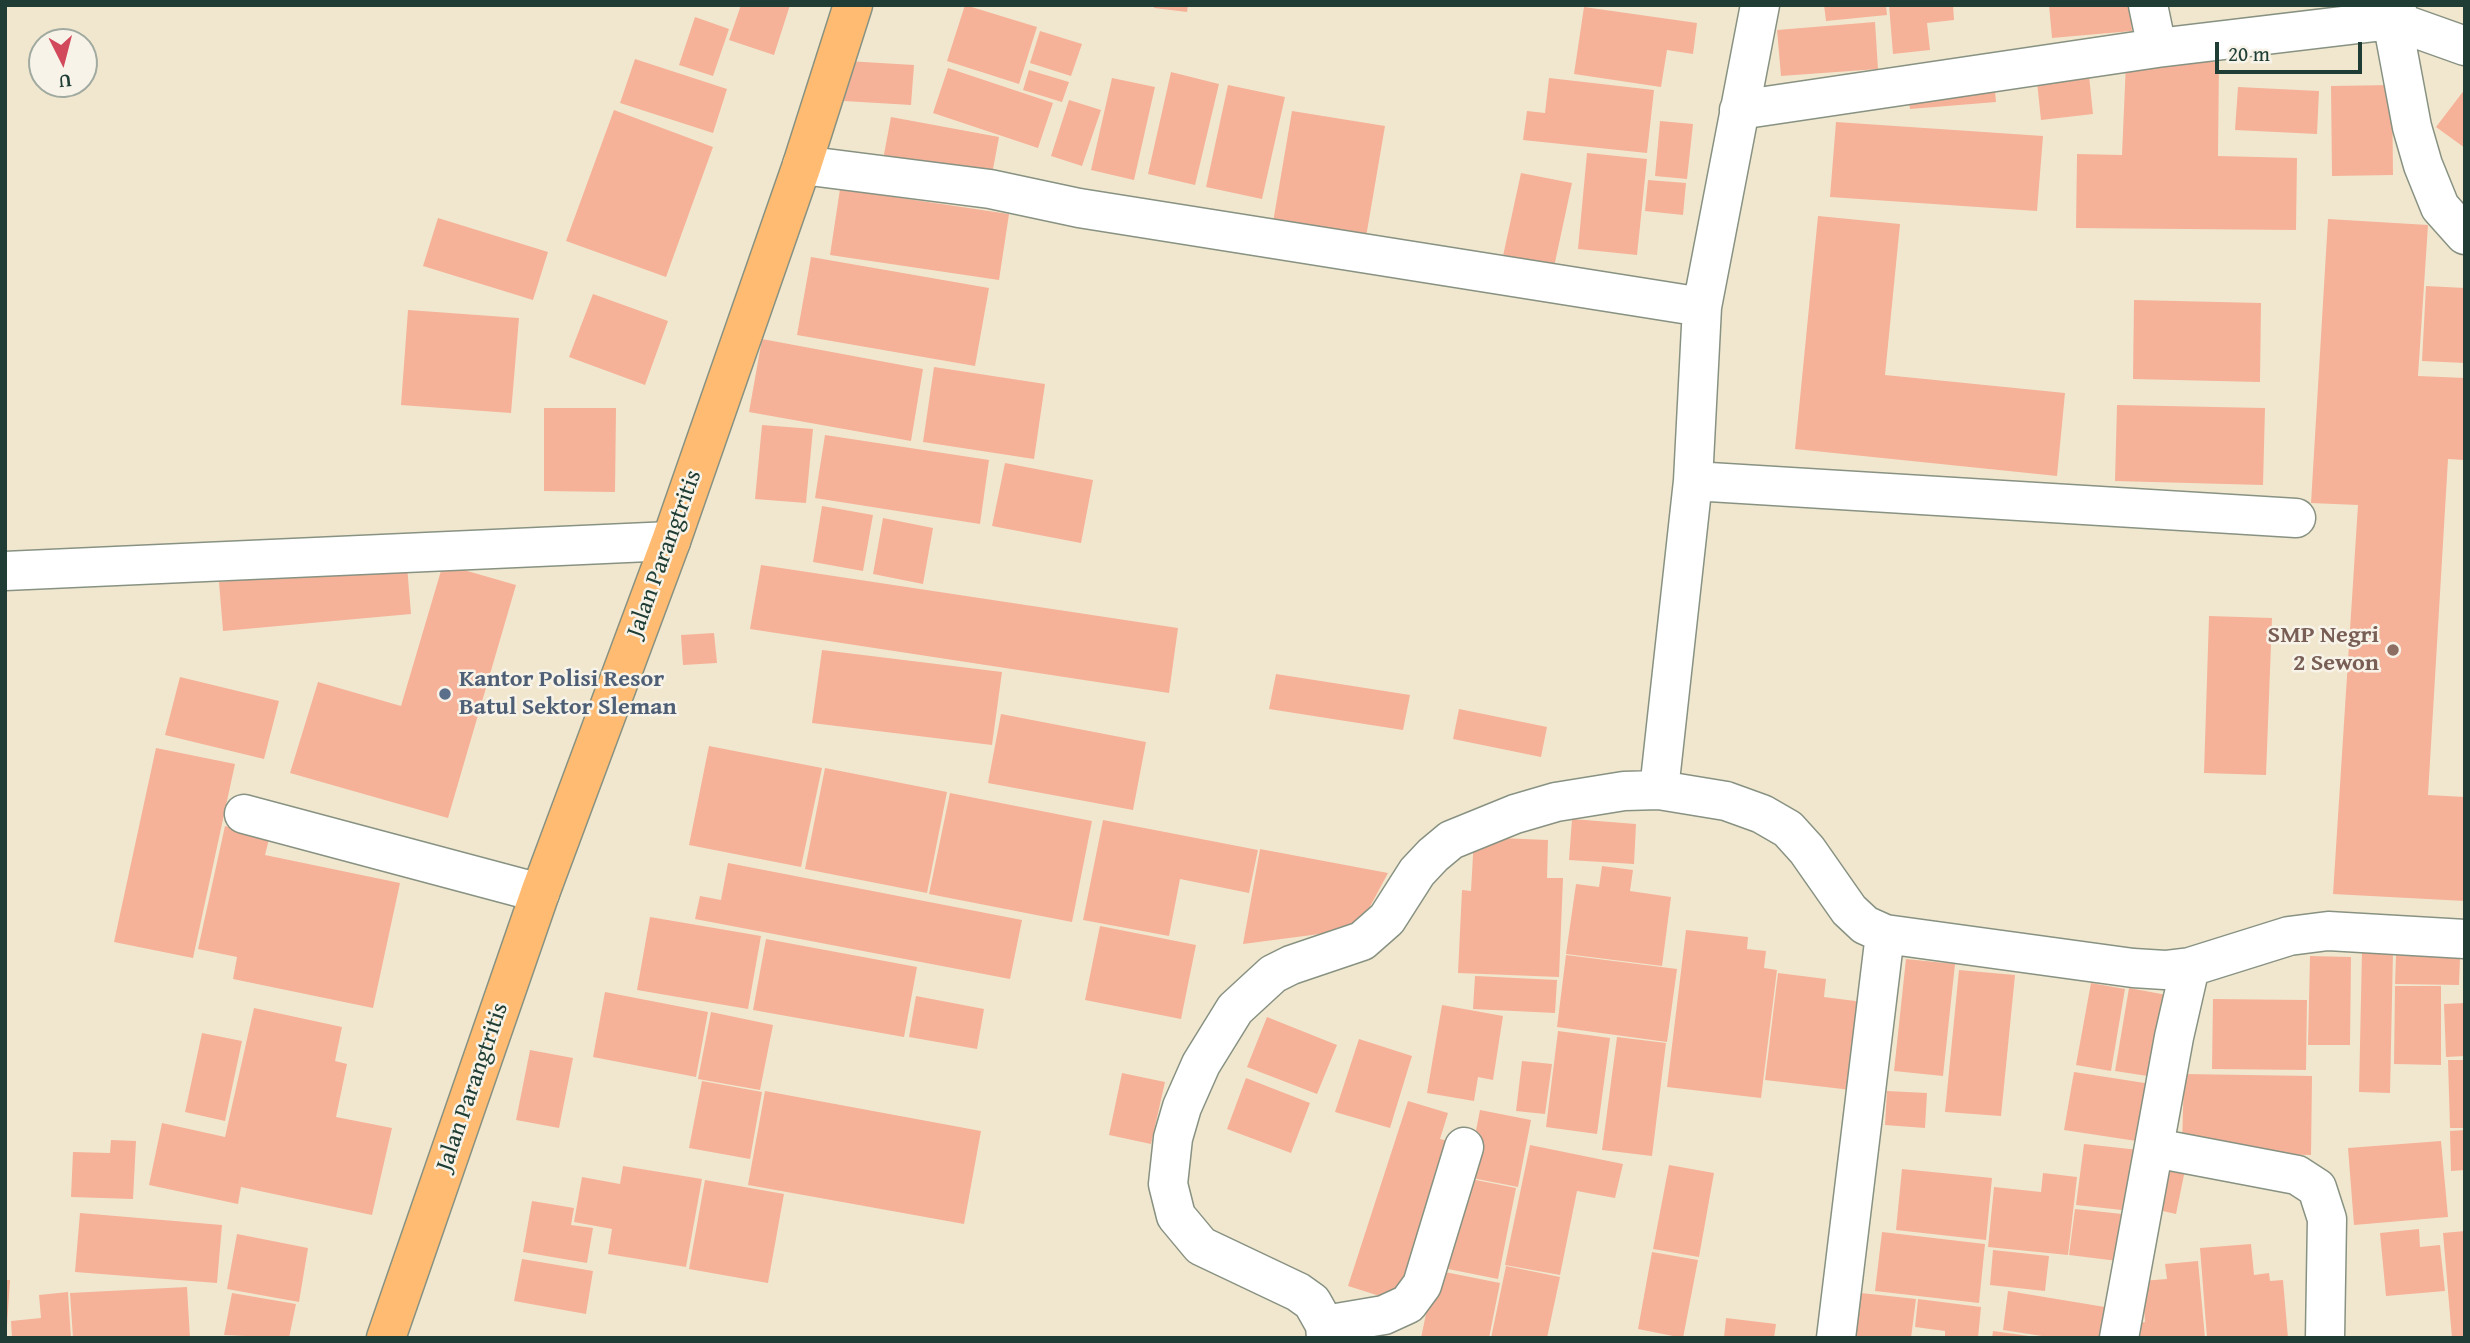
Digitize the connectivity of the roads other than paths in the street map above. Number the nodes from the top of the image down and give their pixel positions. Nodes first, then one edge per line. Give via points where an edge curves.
1 (853, 5) edge
2 (1760, 5) edge
3 (2148, 5) edge
4 (2395, 13) edge
5 (2465, 46) edge
6 (2157, 48) junction
7 (1739, 110) junction
8 (802, 165) junction
9 (2465, 235) edge
10 (1702, 307) junction
11 (1693, 481) junction
12 (2295, 518) dead end
13 (670, 541) junction
14 (5, 571) edge
15 (1659, 790) junction
16 (244, 814) dead end
17 (540, 893) junction
18 (1885, 934) junction
19 (2465, 939) edge
20 (2190, 967) junction
21 (1464, 1147) dead end
22 (2155, 1148) junction
23 (1326, 1331) edge
24 (386, 1338) edge
25 (1836, 1338) edge
26 (2119, 1338) edge
27 (2325, 1338) edge

1 - 8 main road, Jalan Parangtritis
2 - 7 street
3 - 6 street
4 - 5 street
4 - 6 street
4 - 9 street via 2423,165 2440,207
6 - 7 street
7 - 10 street
8 - 10 street via 990,189 1079,208
8 - 13 main road, Jalan Parangtritis
10 - 11 street
11 - 12 street
11 - 15 street
13 - 14 street
13 - 17 main road, Jalan Parangtritis
15 - 18 street via 1726,801 1788,829 1849,910 1865,925
15 - 23 street via 1556,802 1451,840 1418,872 1376,932 1362,942 1273,974 1235,1009 1218,1033 1182,1107 1173,1138 1168,1184 1176,1216 1200,1246 1312,1302
16 - 17 street
17 - 24 main road, Jalan Parangtritis
18 - 20 street via 2133,968
18 - 25 street
19 - 20 street via 2328,931 2289,936
20 - 22 street
21 - 23 street via 1422,1285 1408,1304
22 - 26 street
22 - 27 street via 2297,1175 2317,1188 2327,1219

